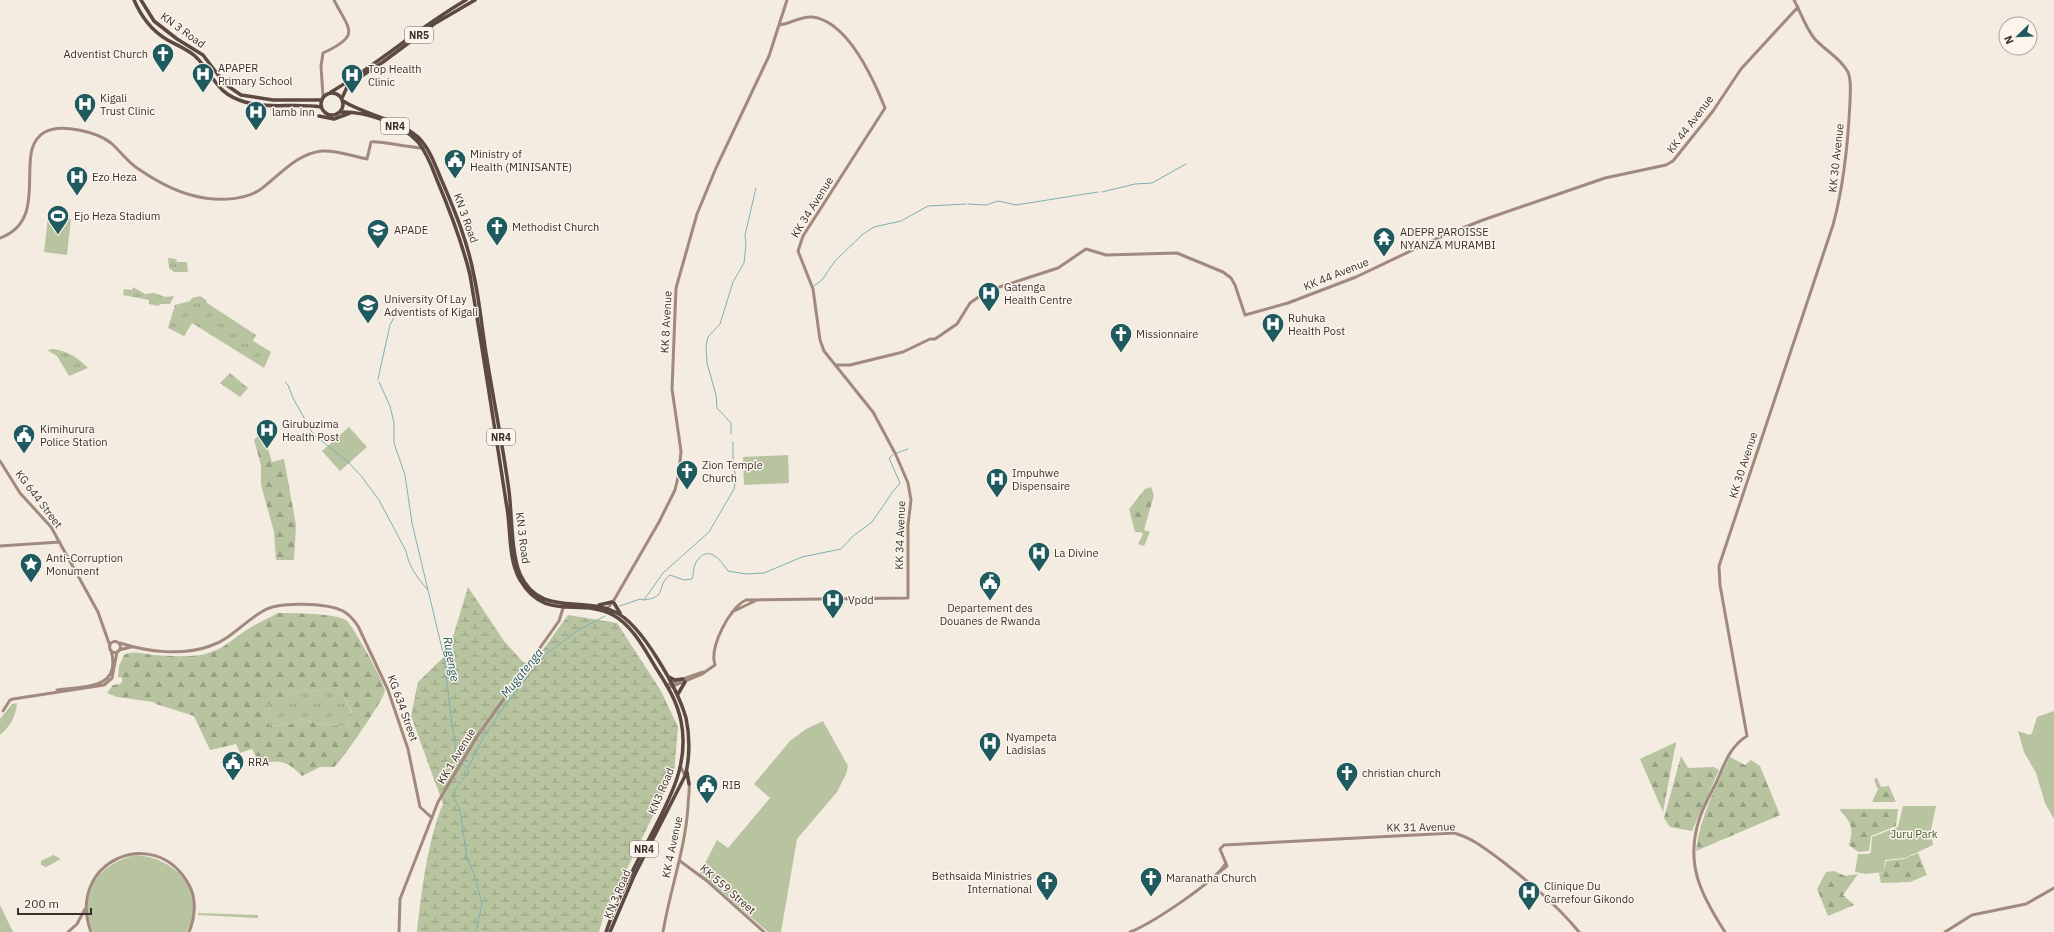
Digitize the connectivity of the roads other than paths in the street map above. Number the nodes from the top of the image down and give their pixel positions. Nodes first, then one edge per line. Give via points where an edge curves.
1 (134, 0) edge
2 (141, 0) edge
3 (334, 0) edge
4 (466, 0) edge
5 (475, 0) edge
6 (787, 0) edge
7 (1794, 0) edge
8 (1798, 7) junction
9 (779, 25) junction
10 (331, 92) junction
11 (322, 98) junction
12 (342, 100) junction
13 (303, 102) junction
14 (320, 107) junction
15 (340, 112) junction
16 (360, 112) junction
17 (319, 116) dead end
18 (419, 143) junction
19 (412, 148) junction
20 (424, 148) junction
21 (0, 238) edge
22 (836, 365) junction
23 (850, 365) junction
24 (840, 370) junction
25 (0, 461) edge
26 (60, 542) junction
27 (0, 546) edge
28 (613, 602) junction
29 (563, 606) junction
30 (598, 606) junction
31 (609, 611) junction
32 (622, 615) junction
33 (107, 633) junction
34 (116, 641) junction
35 (120, 643) junction
36 (110, 646) junction
37 (131, 647) junction
38 (111, 650) junction
39 (118, 651) junction
40 (647, 654) joint
41 (667, 676) junction
42 (684, 680) junction
43 (108, 681) junction
44 (673, 685) junction
45 (667, 687) junction
46 (57, 690) dead end
47 (678, 696) junction
48 (3, 711) dead end
49 (681, 767) junction
50 (687, 771) junction
51 (685, 776) junction
52 (683, 782) junction
53 (689, 783) junction
54 (430, 818) junction
55 (680, 861) junction
56 (2054, 888) edge
57 (85, 909) junction
58 (68, 932) edge
59 (91, 932) edge
60 (189, 932) edge
61 (399, 932) edge
62 (606, 932) edge
63 (610, 932) edge
64 (663, 932) edge
65 (764, 932) edge
66 (1130, 932) edge
67 (1579, 932) edge
68 (1725, 932) edge
69 (1945, 932) edge

1 - 13 highway, KN 3 Road via 151,28 193,55 218,87 230,96 247,103
2 - 13 highway, KN 3 Road via 154,21 203,55 233,91 250,98
3 - 11 main road via 348,24 349,33 343,44 323,53
4 - 10 highway, NR5 via 431,21
5 - 12 highway, NR5 via 434,24 353,81 345,88
6 - 9 main road, KK 8 Avenue
7 - 8 main road
8 - 23 main road, KK 44 Avenue via 1741,69 1704,122 1673,161 1666,165 1608,177 1477,222 1356,277 1288,304 1245,315 1235,285 1224,272 1177,253 1106,255 1086,249 1058,268 987,291 970,303 952,328 935,339 904,352
8 - 68 main road, KK 30 Avenue via 1814,37 1848,72 1851,86 1849,127 1841,198 1719,566 1746,736 1734,745 1700,817 1694,868 1701,892
9 - 22 main road, KK 34 Avenue via 808,17 827,21 861,58 885,108 798,247 813,289 821,345
9 - 28 main road, KK 8 Avenue via 766,63 697,214 676,288 672,389 681,451 675,490
10 - 11 highway
10 - 12 highway
11 - 13 highway
11 - 14 highway
12 - 15 highway
12 - 16 highway
13 - 14 highway
14 - 15 highway via 330,116
15 - 16 highway
16 - 17 highway via 345,114 334,120
16 - 18 highway, KN 3 Road / NR4 via 396,126
16 - 20 highway, KN 3 Road / NR4 via 397,123 418,137
18 - 19 main road
18 - 20 highway, KN 3 Road / NR4
19 - 20 main road
19 - 21 main road via 373,140 367,159 329,151 315,153 298,159 254,193 234,198 205,198 172,188 136,168 108,141 82,130 51,129 38,136 32,149 29,195 22,222 15,230
20 - 29 highway, KN 3 Road / NR4 via 436,166 461,230 474,274 501,439 518,568 522,579 533,591
22 - 23 main road, KK 44 Avenue
22 - 24 main road, KK 34 Avenue
23 - 24 main road, KK 44 Avenue
24 - 42 main road, KK 34 Avenue via 873,412 908,483 911,500 908,525 908,598 759,599 742,602 732,612 717,644 715,665
25 - 26 main road, KG 644 Street via 20,492 49,523
26 - 27 main road
26 - 33 main road, KG 644 Street
28 - 30 highway
28 - 31 main road, KK 8 Avenue
28 - 32 highway
29 - 30 highway, KN 3 Road / NR4
29 - 31 highway, KN 3 Road / NR4
29 - 54 main road, KK 1 Avenue via 559,621 476,738
30 - 31 highway, KN 3 Road / NR4
31 - 32 highway, KN 3 Road / NR4
31 - 40 highway, KN 3 Road / NR4 via 630,629
32 - 41 highway, KN 3 Road / NR4 via 645,640
33 - 34 main road, KG 644 Street
33 - 36 main road, KG 644 Street
34 - 35 main road, KG 644 Street
34 - 36 main road
35 - 37 main road
35 - 39 main road
36 - 38 main road, KG 644 Street
37 - 39 main road
37 - 54 main road, KG 634 Street via 182,651 205,648 225,640 263,610 281,604 342,610 358,626 388,690 408,749 420,807
38 - 39 main road
38 - 43 main road, KG 644 Street via 112,664
39 - 43 main road
40 - 45 highway, KN3 Road
41 - 42 highway via 675,680
41 - 44 highway, KN 3 Road / NR4
42 - 44 main road
42 - 47 highway
43 - 46 main road via 98,685
43 - 48 main road via 100,687 13,699
44 - 45 main road
44 - 47 highway, KN 3 Road / NR4
45 - 49 highway, KN3 Road / NR4 via 681,720
47 - 50 highway, KN 3 Road / NR4 via 687,725
49 - 51 main road, KK 4 Avenue
49 - 62 highway, KN3 Road / NR4 via 673,791 632,872
50 - 51 highway, KN 3 Road / NR4
50 - 53 highway
51 - 52 highway, KN 3 Road / NR4
51 - 53 main road, KK 4 Avenue
52 - 53 highway
52 - 63 highway, KN 3 Road / NR4 via 634,876
53 - 55 main road, KK 4 Avenue via 688,815
54 - 61 main road, KK 1 Avenue via 417,859 400,899
55 - 64 main road, KK 4 Avenue
55 - 65 main road, KK 559 Street via 707,881
56 - 69 main road via 2026,904 1972,915
57 - 58 main road via 77,924
57 - 59 main road
57 - 60 main road via 92,882 108,865 129,855 155,856 175,867 192,890 194,916
66 - 67 main road, KK 31 Avenue via 1168,911 1218,873 1226,863 1221,852 1227,845 1445,833 1472,840 1528,881 1559,908

